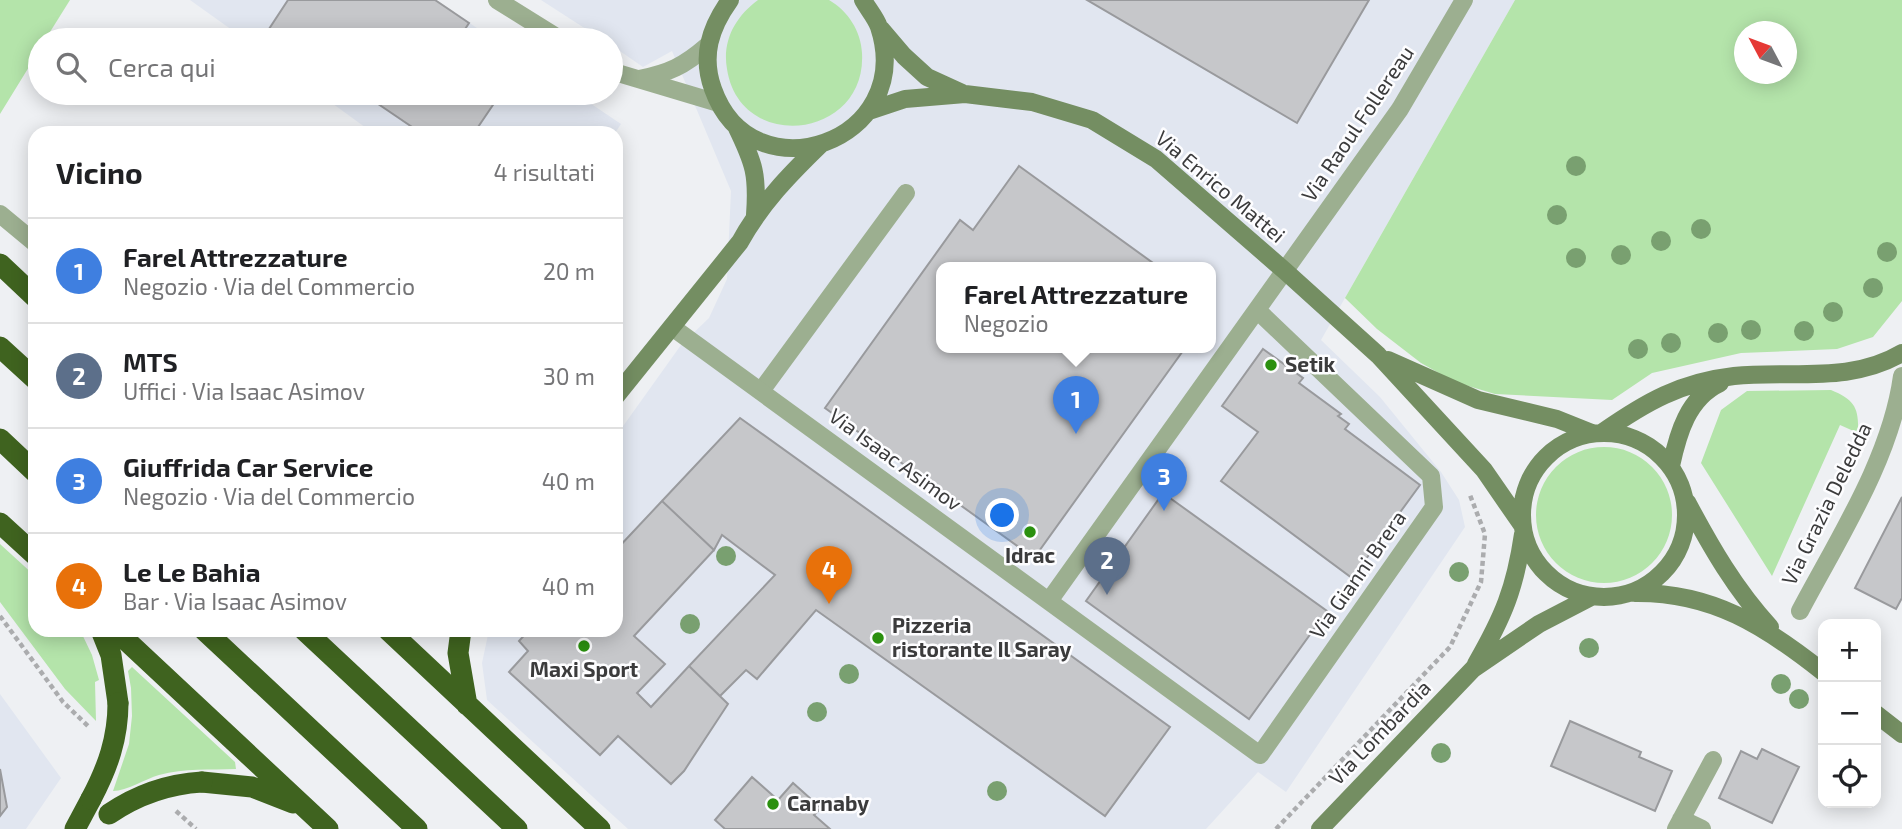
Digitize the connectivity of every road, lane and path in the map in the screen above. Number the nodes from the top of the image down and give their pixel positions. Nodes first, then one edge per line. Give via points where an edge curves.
1 (497, 0) edge
2 (730, 0) edge
3 (863, 0) edge
4 (1464, 0) edge
5 (878, 25) junction
6 (542, 28) edge
7 (707, 46) junction
8 (623, 75) edge
9 (636, 80) junction
10 (965, 94) junction
11 (718, 103) junction
12 (869, 111) junction
13 (736, 127) junction
14 (820, 145) junction
15 (906, 193) dead end
16 (0, 214) edge
17 (755, 215) junction
18 (28, 237) edge
19 (0, 264) edge
20 (1285, 271) junction
21 (28, 290) edge
22 (1257, 310) junction
23 (672, 327) junction
24 (0, 346) edge
25 (1378, 355) junction
26 (1902, 364) edge
27 (28, 372) edge
28 (1734, 376) junction
29 (623, 387) edge
30 (761, 391) junction
31 (1597, 433) junction
32 (0, 439) edge
33 (28, 465) edge
34 (1671, 466) junction
35 (1467, 489) dead end
36 (1684, 496) junction
37 (0, 523) edge
38 (1522, 529) junction
39 (28, 549) edge
40 (1632, 593) junction
41 (1591, 597) junction
42 (1049, 601) junction
43 (1800, 611) dead end
44 (0, 616) edge
45 (104, 637) edge
46 (123, 637) edge
47 (211, 637) edge
48 (311, 637) edge
49 (395, 637) edge
50 (460, 637) edge
51 (1784, 641) junction
52 (1818, 668) edge
53 (1473, 669) junction
54 (467, 705) junction
55 (1881, 717) edge
56 (95, 734) dead end
57 (1902, 734) edge
58 (1260, 755) joint
59 (1713, 760) dead end
60 (171, 806) dead end
61 (1679, 824) edge
62 (324, 825) edge
63 (75, 829) edge
64 (87, 829) edge
65 (196, 829) edge
66 (417, 829) edge
67 (517, 829) edge
68 (600, 829) edge
69 (1276, 829) edge
70 (1320, 829) edge
71 (1702, 829) edge

1 - 6 street
2 - 7 street via 716,19
3 - 5 street
4 - 20 street, Via Raoul Follereau via 1399,109
5 - 10 street, Via Enrico Mattei via 927,77
5 - 12 street via 884,64
7 - 9 street via 687,63
7 - 11 street via 708,75
8 - 9 street
9 - 11 street
10 - 12 street, Via Enrico Mattei via 905,99
10 - 20 street, Via Enrico Mattei via 1032,102 1092,120 1156,159
11 - 13 street
12 - 14 street via 848,132
13 - 14 street via 761,142 791,149
13 - 17 street via 753,160
14 - 17 street
15 - 30 street
16 - 18 street
17 - 23 street via 740,242
19 - 21 highway
20 - 22 street, Via Raoul Follereau
20 - 25 street, Via Enrico Mattei
22 - 42 street, Via Raoul Follereau
22 - 58 street, Via Gianni Brera via 1431,476 1434,507
23 - 29 street
23 - 30 street, Via Isaac Asimov
24 - 27 highway
25 - 31 street, Via Enrico Mattei via 1478,400
25 - 38 street, Via Enrico Mattei via 1484,470
26 - 28 street, Via Grazia Deledda via 1839,374
26 - 43 street, Via Grazia Deledda via 1899,399 1889,430
28 - 31 street, Via Grazia Deledda via 1679,387
28 - 34 street, Via Grazia Deledda via 1709,388 1694,404 1676,440
30 - 42 street, Via Isaac Asimov
31 - 34 street via 1623,434 1641,441
31 - 38 street via 1568,440 1547,455 1531,475 1522,499
32 - 33 highway
34 - 36 street
35 - 69 path via 1485,534 1481,582 1450,647
36 - 40 street via 1686,516 1676,554 1665,571
36 - 51 street via 1730,578
37 - 39 highway
38 - 41 street via 1532,557 1547,576 1567,590
38 - 53 street, Via Lombardia via 1509,600
40 - 41 street
40 - 51 street via 1654,592 1715,605
41 - 53 street, Via Lombardia via 1539,624
42 - 58 street, Via Isaac Asimov
44 - 56 path via 63,702
45 - 63 highway, bridge via 118,703 117,732 111,757
46 - 62 highway
47 - 66 highway
48 - 67 highway
49 - 54 highway
50 - 54 highway via 458,653
51 - 52 street
53 - 70 street, Via Lombardia
54 - 68 highway
55 - 57 street
59 - 61 street
60 - 65 path
61 - 71 street
62 - 64 highway, bridge via 277,795 252,787 202,782 149,793

